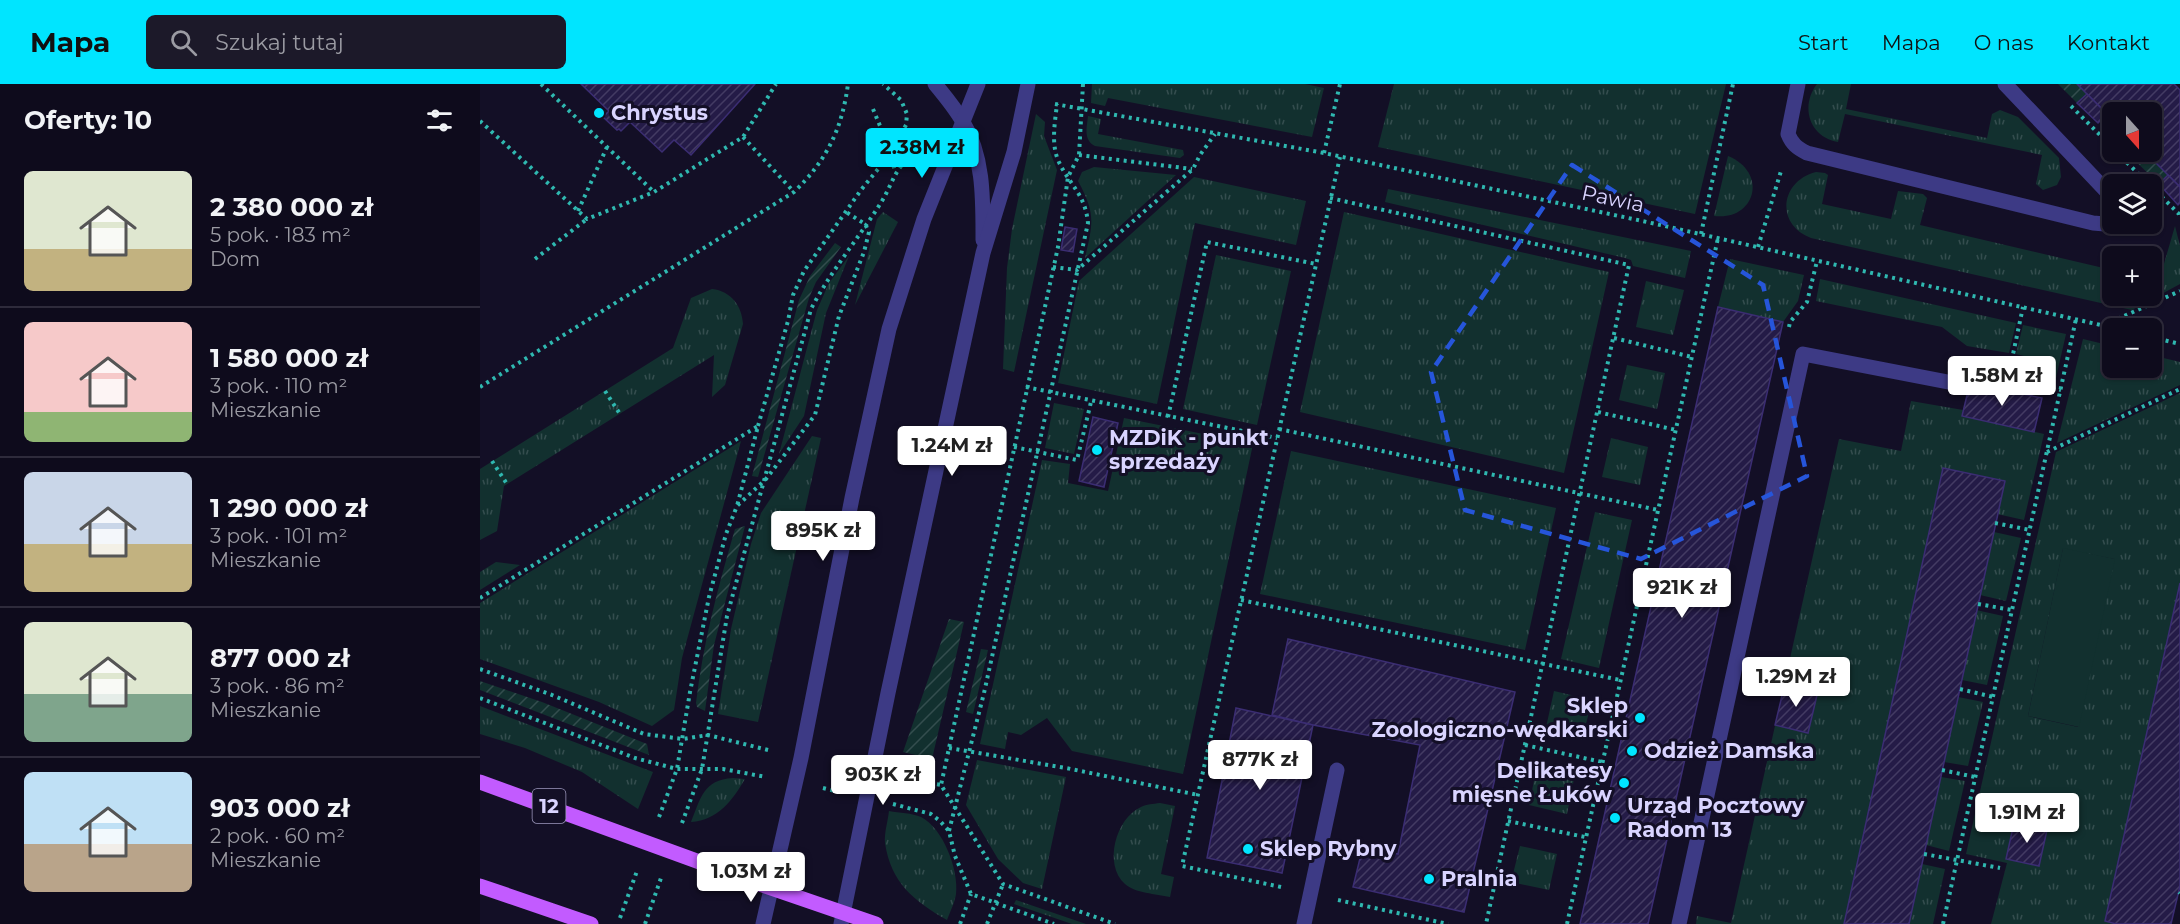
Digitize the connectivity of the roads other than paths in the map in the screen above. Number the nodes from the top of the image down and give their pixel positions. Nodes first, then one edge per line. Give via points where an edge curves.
1 (935, 84) edge
2 (978, 84) edge
3 (1028, 84) edge
4 (1798, 84) edge
5 (2005, 84) edge
6 (963, 122) junction
7 (2102, 186) edge
8 (2102, 224) edge
9 (982, 254) junction
10 (1948, 382) road end
11 (1337, 770) dead end
12 (480, 782) edge
13 (480, 886) edge
14 (771, 888) junction
15 (842, 918) edge
16 (591, 924) edge
17 (763, 924) edge
18 (876, 924) edge
19 (1304, 924) edge
20 (1679, 924) edge

1 - 6 street
2 - 6 street
3 - 9 street via 1014,152
4 - 8 street via 1788,134 1798,149
5 - 7 street
6 - 9 street via 976,153 981,179
6 - 14 street via 924,219 889,328
9 - 15 street
10 - 20 street via 1803,354
11 - 19 street
12 - 14 main road, 12
13 - 16 main road
14 - 15 main road, 12
14 - 17 street
15 - 18 main road, 12

